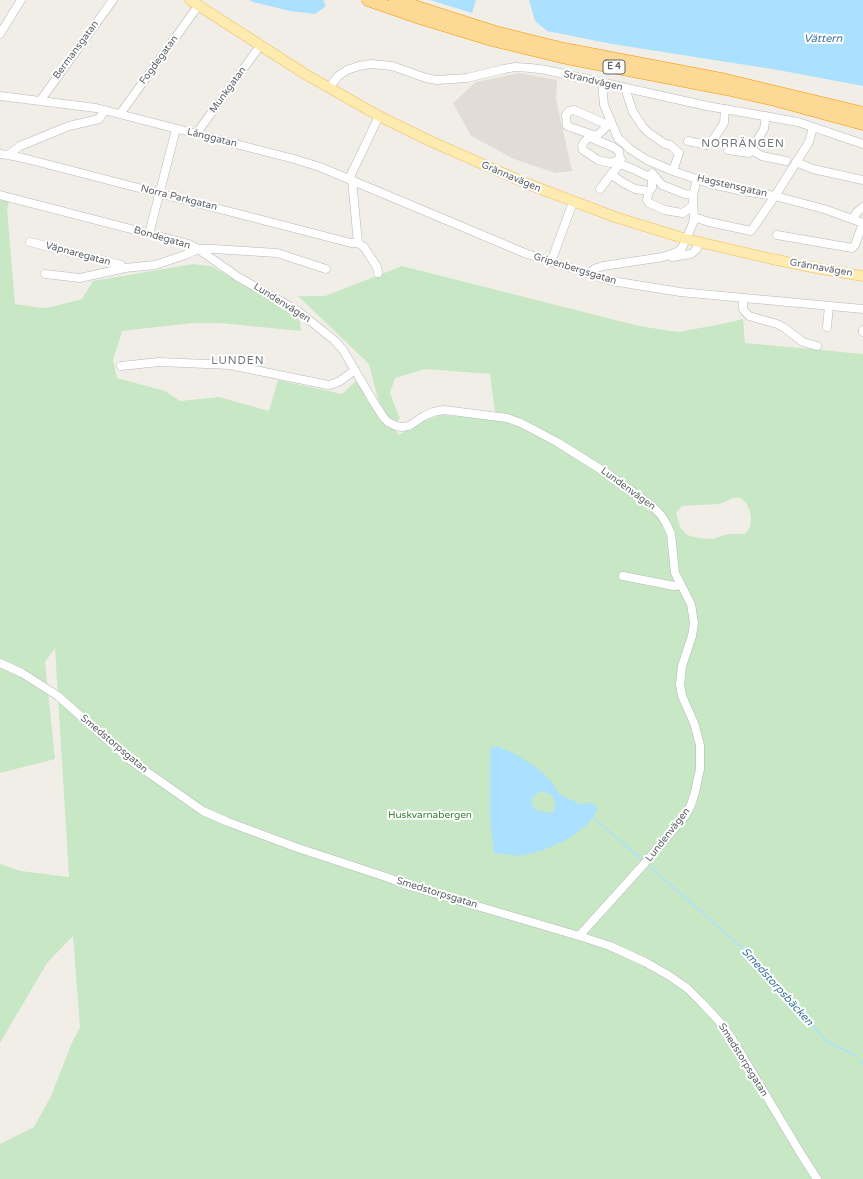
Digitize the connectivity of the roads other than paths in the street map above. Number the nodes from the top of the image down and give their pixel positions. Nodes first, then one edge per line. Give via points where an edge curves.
1 (21, 0) edge
2 (113, 0) edge
3 (368, 0) edge
4 (395, 0) edge
5 (194, 3) edge
6 (0, 34) edge
7 (260, 46) junction
8 (602, 83) junction
9 (328, 88) junction
10 (625, 88) junction
11 (0, 96) edge
12 (40, 101) junction
13 (726, 109) junction
14 (105, 110) junction
15 (863, 113) edge
16 (120, 114) junction
17 (379, 116) junction
18 (766, 116) junction
19 (609, 123) junction
20 (863, 124) edge
21 (813, 127) junction
22 (176, 128) junction
23 (196, 134) junction
24 (688, 141) dead end
25 (863, 144) edge
26 (630, 149) junction
27 (728, 150) dead end
28 (751, 150) junction
29 (4, 154) edge
30 (620, 161) junction
31 (786, 161) dead end
32 (652, 162) junction
33 (796, 162) junction
34 (673, 171) junction
35 (612, 173) junction
36 (652, 176) junction
37 (350, 179) junction
38 (697, 179) junction
39 (863, 180) edge
40 (600, 189) dead end
41 (649, 191) junction
42 (159, 193) junction
43 (0, 195) edge
44 (775, 196) junction
45 (693, 198) junction
46 (573, 202) junction
47 (416, 207) joint
48 (863, 207) edge
49 (694, 217) junction
50 (853, 219) junction
51 (863, 223) edge
52 (149, 234) junction
53 (777, 235) dead end
54 (686, 239) junction
55 (30, 242) dead end
56 (699, 242) junction
57 (358, 243) junction
58 (198, 249) junction
59 (663, 257) junction
60 (552, 262) junction
61 (125, 268) junction
62 (326, 269) dead end
63 (378, 273) dead end
64 (45, 274) dead end
65 (589, 274) junction
66 (863, 276) edge
67 (743, 298) junction
68 (829, 306) junction
69 (863, 309) edge
70 (827, 327) dead end
71 (817, 346) dead end
72 (121, 366) dead end
73 (355, 370) junction
74 (623, 576) dead end
75 (680, 585) junction
76 (0, 663) edge
77 (579, 936) junction
78 (817, 1179) edge

1 - 6 street
2 - 12 street, Bermansgatan
3 - 20 highway, E 4 via 420,18 562,57 761,97
4 - 15 highway, E 4 via 496,32 726,80
5 - 7 main road, Grännavägen
5 - 16 street, Fogdegatan
7 - 9 main road, Grännavägen
7 - 23 street, Munkgatan
8 - 9 street, Strandvägen via 546,70 515,68 499,69 467,78 438,80 392,66 370,64 347,70
8 - 10 street, Strandvägen
8 - 19 street, Hagstensgatan
9 - 17 main road, Grännavägen
10 - 13 street, Strandvägen
10 - 34 street via 633,112 643,127 679,153
11 - 12 street, Långgatan
12 - 14 street, Långgatan
13 - 18 street, Strandvägen
13 - 24 street via 724,123 711,143 707,145
14 - 16 street, Långgatan
14 - 29 street via 99,119 69,126
16 - 22 street, Långgatan
17 - 37 street
17 - 46 main road, Grännavägen via 482,165
18 - 21 street, Strandvägen
18 - 28 street via 764,129
19 - 19 street via 596,136 567,126 565,121 569,111 574,110
19 - 26 street, Hagstensgatan via 618,138
21 - 25 street, Strandvägen
21 - 33 street via 809,142
22 - 23 street, Långgatan
22 - 42 street
23 - 37 street, Långgatan via 294,159
26 - 30 street
26 - 32 street, Hagstensgatan
27 - 28 street via 749,153
28 - 31 street via 762,156
29 - 42 street, Norra Parkgatan
30 - 35 street
30 - 36 street
32 - 34 street, Hagstensgatan
32 - 36 street
33 - 39 street via 813,169
33 - 44 street
34 - 38 street, Hagstensgatan
35 - 40 street
35 - 41 street via 628,186
36 - 41 street via 652,188
36 - 45 street via 662,185
37 - 47 street, Långgatan
37 - 57 street
38 - 44 street, Hagstensgatan
38 - 45 street
41 - 45 street via 649,203 683,213 692,206
42 - 52 street
42 - 57 street, Norra Parkgatan
43 - 52 street, Bondegatan
44 - 49 street via 751,231
44 - 50 street, Hagstensgatan
45 - 49 street
46 - 54 main road, Grännavägen
46 - 60 street
47 - 60 street, Gripenbergsgatan
48 - 50 street
49 - 54 street
50 - 51 street, Hagstensgatan
51 - 53 street via 852,248
52 - 58 street, Bondegatan via 189,244
54 - 56 main road, Grännavägen
54 - 59 street via 677,252
55 - 61 street, Väpnaregatan
56 - 59 street via 691,254
56 - 66 main road, Grännavägen via 779,261
57 - 63 street via 364,247
58 - 61 street, Väpnaregatan via 155,265
58 - 62 street, Bondegatan via 277,253
58 - 73 street, Lundenvägen via 238,277 319,326 343,350
59 - 65 street via 603,266
60 - 65 street, Gripenbergsgatan
61 - 64 street, Väpnaregatan via 80,278
65 - 67 street, Gripenbergsgatan via 649,288
67 - 68 street, Gripenbergsgatan
67 - 71 street via 743,309 749,316 783,327 803,342
68 - 69 street, Gripenbergsgatan
68 - 70 street
72 - 73 street via 159,362 230,365 328,385 340,381
73 - 75 street, Lundenvägen via 384,418 396,426 409,426 424,416 444,410 507,418 528,426 583,458 661,515 670,534 673,567
74 - 75 street
75 - 77 street, Lundenvägen via 691,604 694,623 682,666 680,684 700,745 700,769 695,792 685,816
76 - 77 street, Smedstorpsgatan via 22,673 58,696 130,760 203,811 298,848 413,887
77 - 78 street, Smedstorpsgatan via 610,946 668,975 701,1002 731,1037

